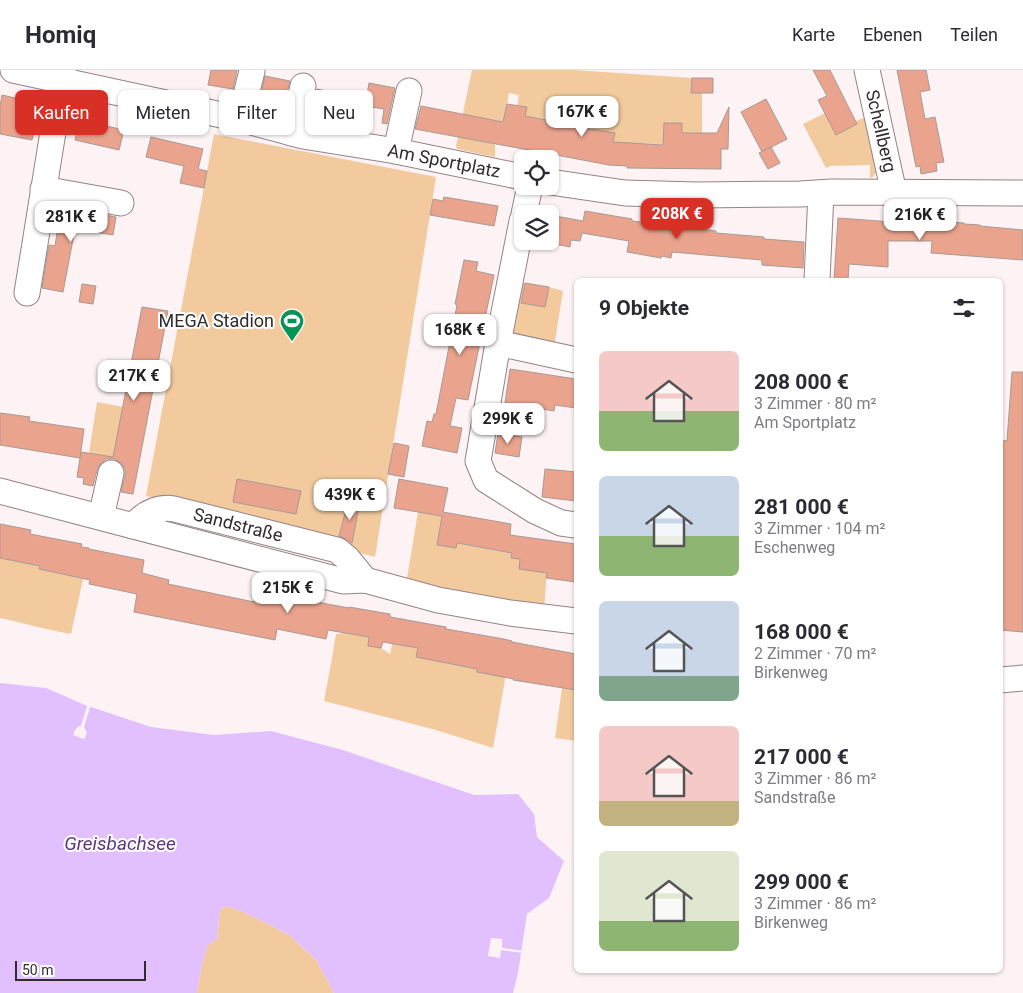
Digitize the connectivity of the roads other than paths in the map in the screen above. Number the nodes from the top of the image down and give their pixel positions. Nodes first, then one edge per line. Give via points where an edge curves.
1 (13, 70) edge
2 (867, 70) edge
3 (252, 71) dead end
4 (62, 76) edge
5 (308, 87) dead end
6 (247, 90) edge
7 (409, 91) dead end
8 (219, 114) edge
9 (297, 134) joint
10 (396, 151) junction
11 (514, 175) edge
12 (559, 183) edge
13 (43, 189) junction
14 (894, 192) junction
15 (821, 193) junction
16 (1023, 194) edge
17 (122, 203) dead end
18 (516, 250) edge
19 (817, 278) edge
20 (27, 293) dead end
21 (498, 344) junction
22 (574, 360) edge
23 (111, 473) dead end
24 (0, 491) edge
25 (102, 517) junction
26 (574, 525) edge
27 (574, 621) edge
28 (1023, 678) edge
29 (1003, 680) edge

1 - 4 street, Am Sportplatz
2 - 14 street, Schellberg
3 - 6 street
4 - 8 street, Am Sportplatz
4 - 13 street
5 - 9 street
7 - 10 street
9 - 10 street, Am Sportplatz
10 - 11 street, Am Sportplatz
12 - 15 street via 624,194
13 - 17 street
13 - 20 street
14 - 15 street
14 - 16 street
15 - 19 street
18 - 21 street
21 - 22 street
21 - 26 street via 478,461 486,480 535,511 561,523
23 - 25 street
24 - 25 street, Sandstraße
25 - 27 street, Sandstraße via 342,581 365,580 438,600
28 - 29 street

